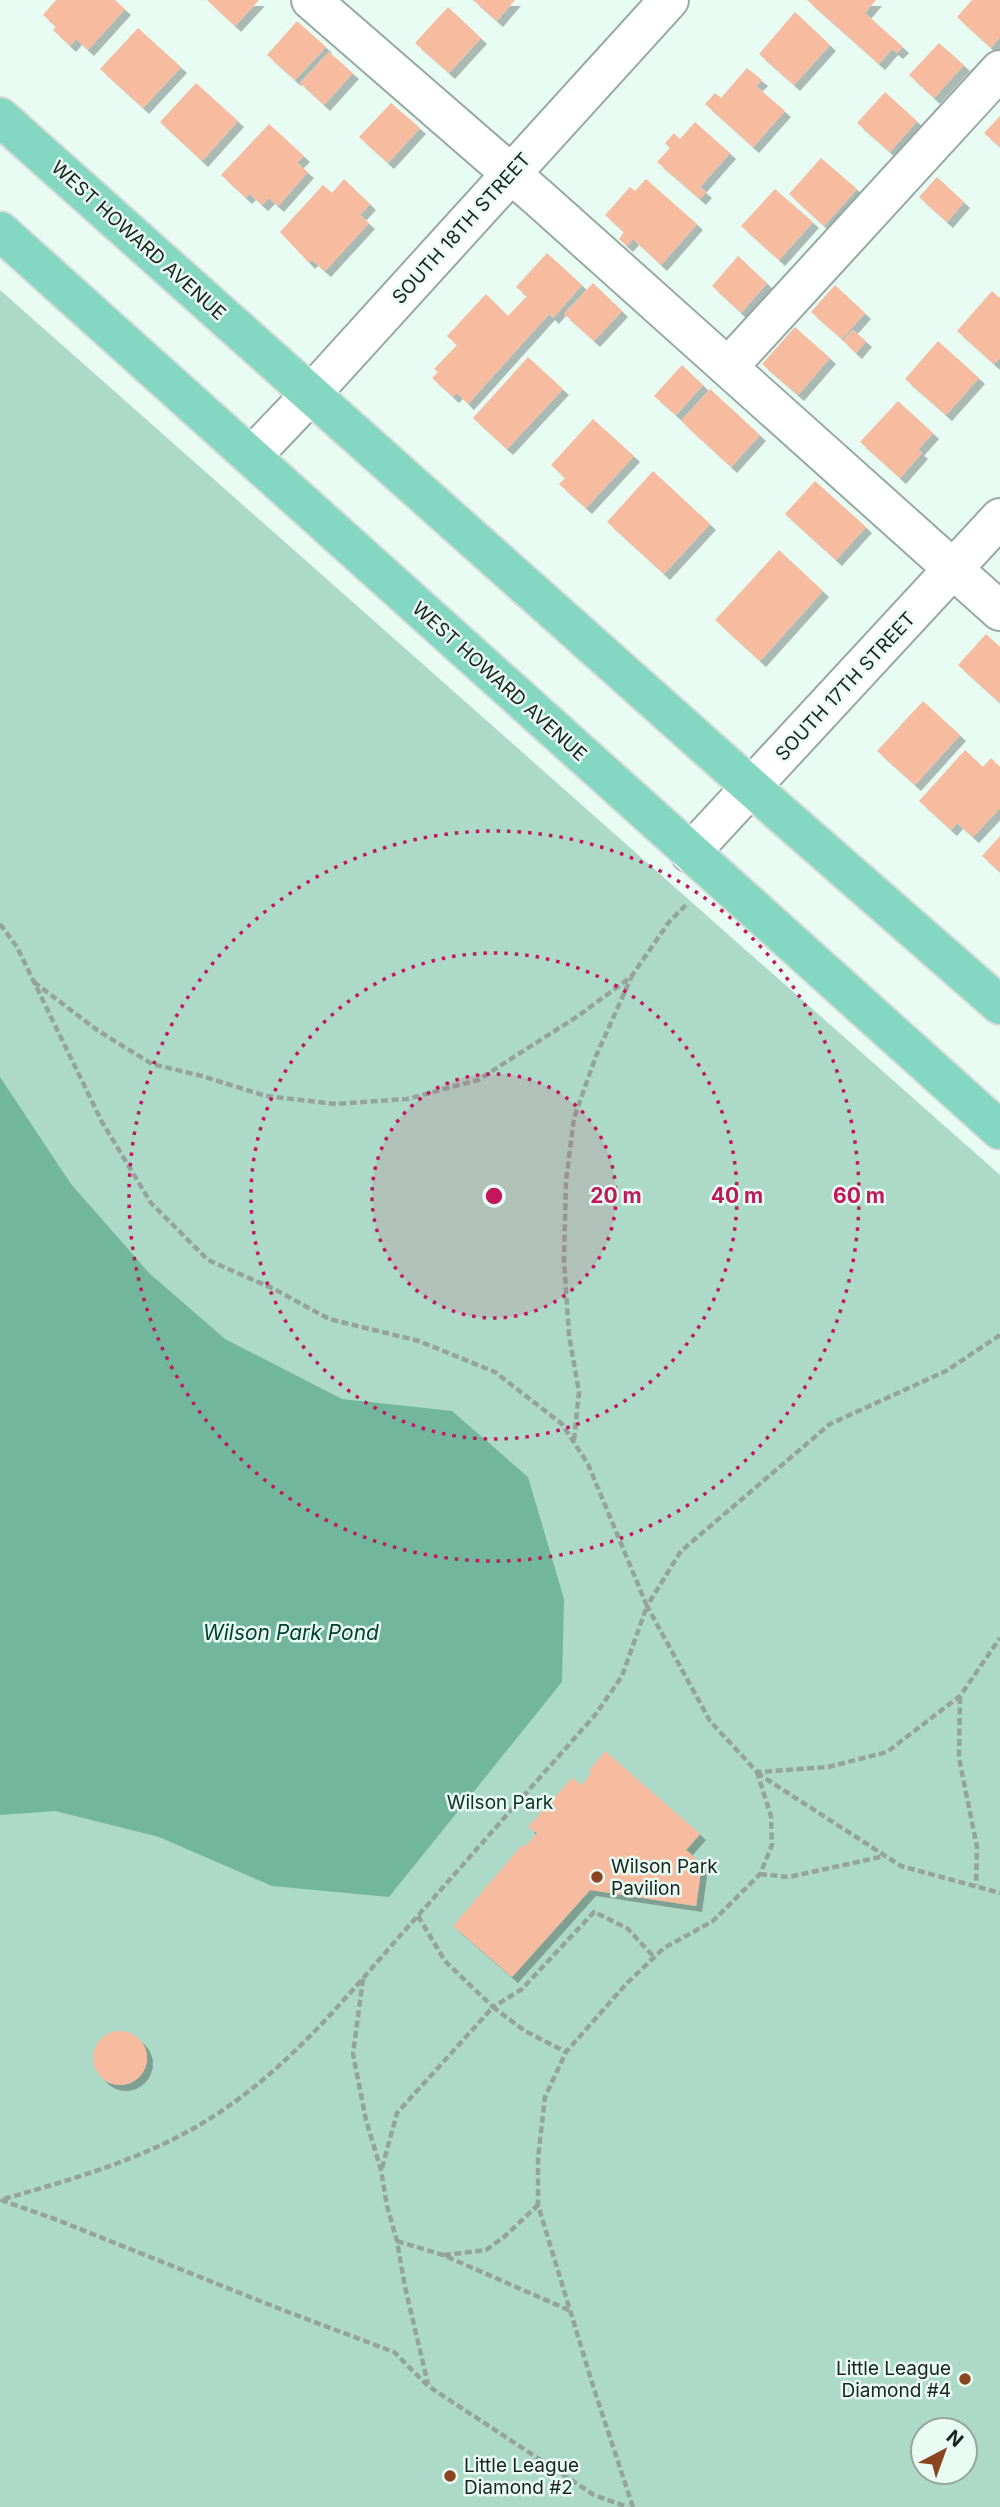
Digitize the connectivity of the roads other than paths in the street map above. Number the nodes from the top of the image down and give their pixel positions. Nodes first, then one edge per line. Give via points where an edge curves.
1 (311, 0) edge
2 (669, 0) edge
3 (1000, 70) edge
4 (0, 117) edge
5 (511, 174) junction
6 (0, 231) edge
7 (728, 367) junction
8 (311, 394) junction
9 (252, 456) junction
10 (1000, 518) edge
11 (954, 569) junction
12 (1000, 611) edge
13 (751, 786) junction
14 (703, 865) junction
15 (1000, 1005) edge
16 (1000, 1130) edge

1 - 5 street
2 - 5 street, SOUTH 18TH STREET
3 - 7 street
4 - 8 main road, WEST HOWARD AVENUE
5 - 7 street
5 - 8 street, SOUTH 18TH STREET
6 - 9 main road, WEST HOWARD AVENUE
7 - 11 street
8 - 9 street, SOUTH 18TH STREET
8 - 13 main road, WEST HOWARD AVENUE
9 - 14 main road, WEST HOWARD AVENUE
10 - 11 street, SOUTH 17TH STREET
11 - 12 street
11 - 13 street, SOUTH 17TH STREET
13 - 14 street, SOUTH 17TH STREET
13 - 15 main road, WEST HOWARD AVENUE
14 - 16 main road, WEST HOWARD AVENUE

